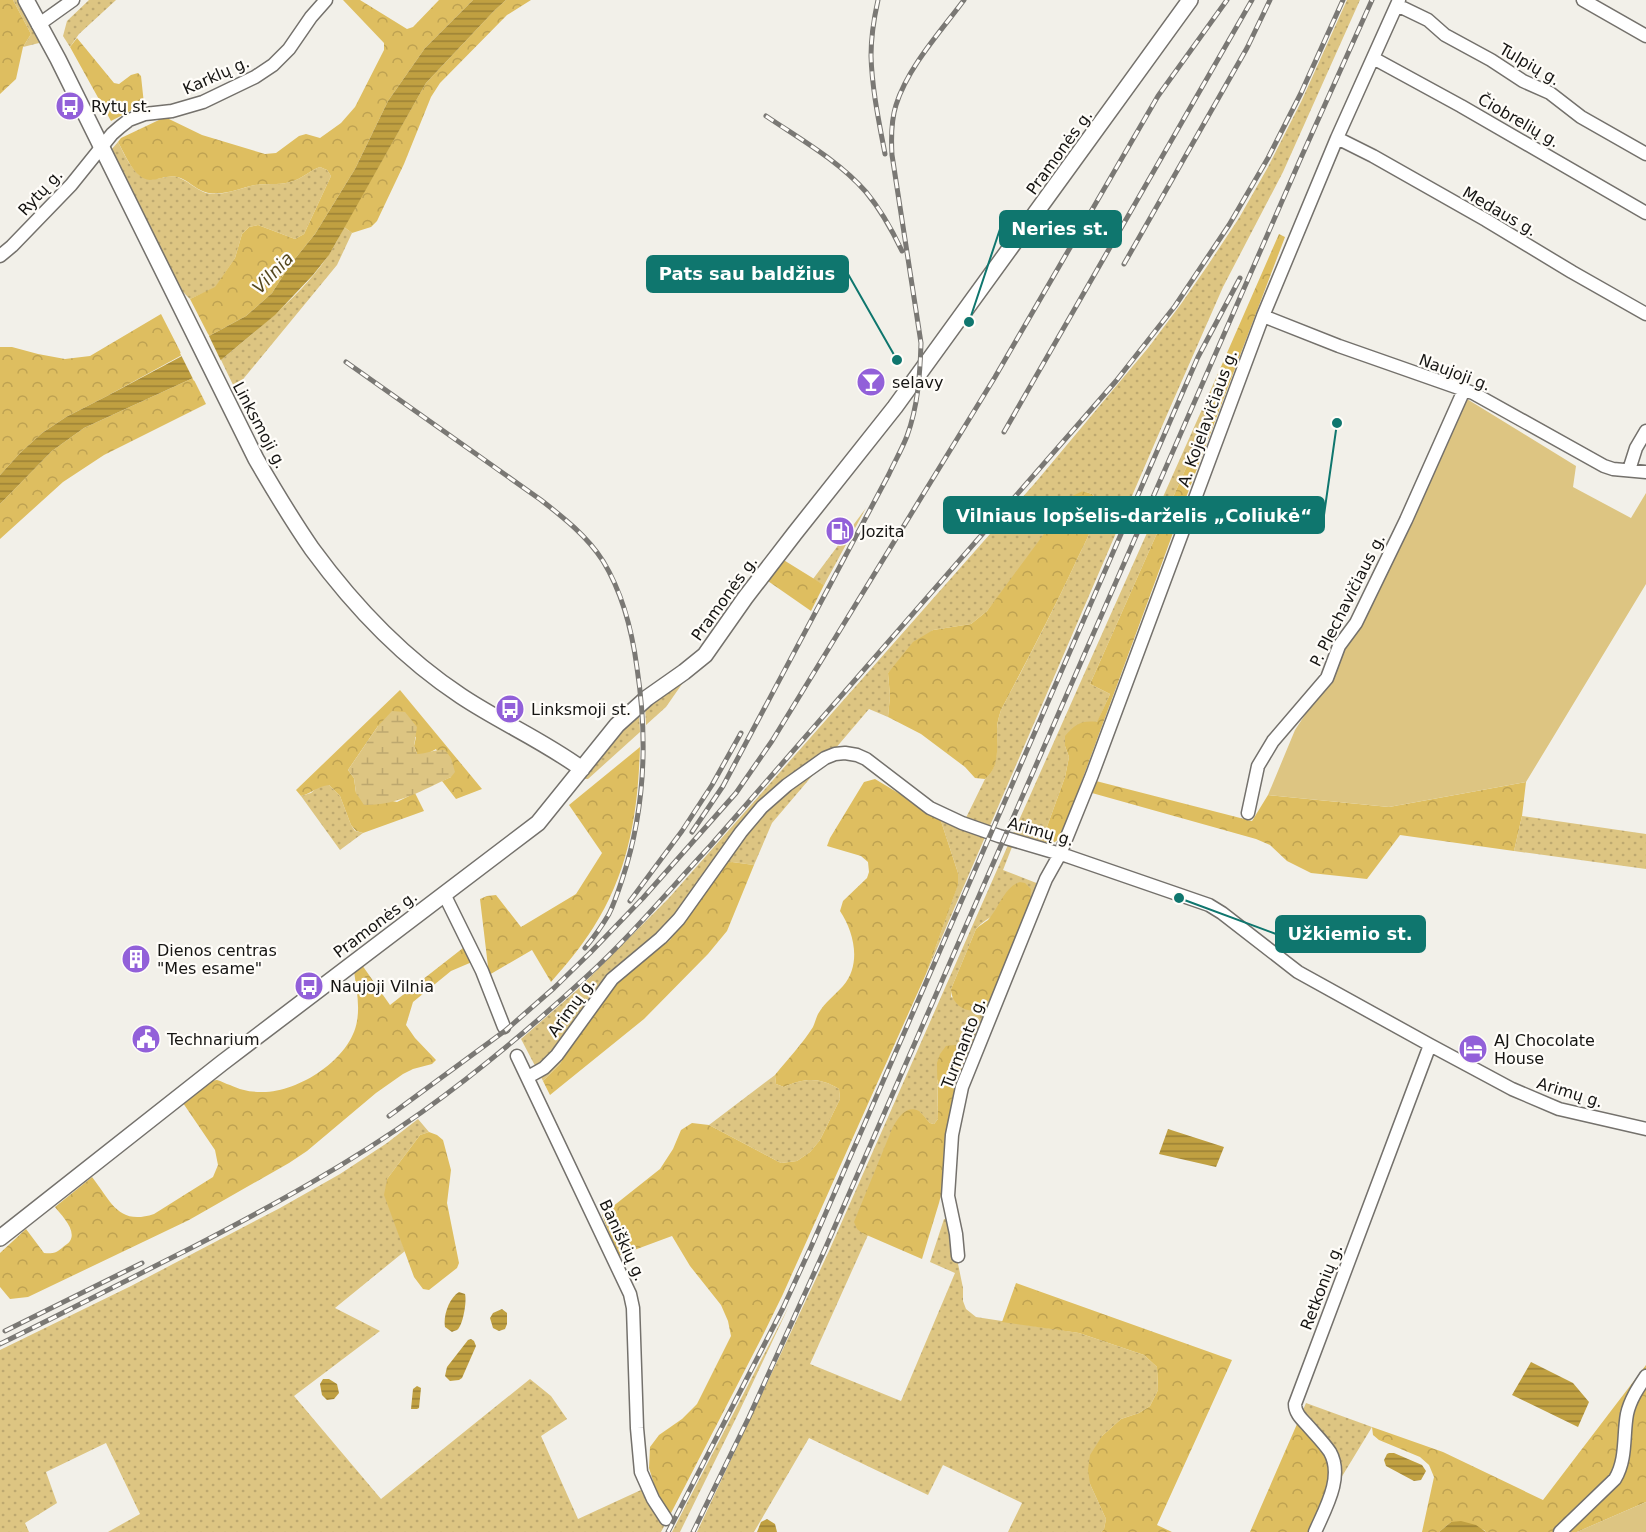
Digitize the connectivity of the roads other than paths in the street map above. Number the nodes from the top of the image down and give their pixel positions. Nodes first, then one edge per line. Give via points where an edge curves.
1 (26, 0) edge
2 (73, 0) edge
3 (326, 0) edge
4 (1190, 0) edge
5 (1583, 0) edge
6 (1398, 2) edge
7 (38, 25) junction
8 (1646, 36) edge
9 (1373, 58) junction
10 (1337, 138) junction
11 (101, 148) junction
12 (1646, 154) edge
13 (1646, 213) edge
14 (0, 256) edge
15 (1646, 314) edge
16 (1263, 316) junction
17 (1464, 390) junction
18 (1646, 431) edge
19 (1629, 470) junction
20 (1646, 472) edge
21 (582, 769) junction
22 (1248, 813) dead end
23 (1060, 854) junction
24 (444, 894) junction
25 (504, 1027) dead end
26 (1430, 1046) junction
27 (518, 1056) dead end
28 (528, 1077) junction
29 (1646, 1129) edge
30 (0, 1238) edge
31 (957, 1256) dead end
32 (1646, 1376) edge
33 (666, 1519) dead end
34 (1316, 1532) edge
35 (1560, 1532) edge

1 - 7 main road, Linksmoji g.
2 - 7 street
3 - 11 street, Karklų g. via 289,49 255,77 203,102 129,120
4 - 21 main road, Pramonės g. via 896,407 795,533 705,655 638,705
5 - 8 street
6 - 9 street, A. Kojelavičiaus g.
6 - 12 street, Tulpių g. via 1445,35 1550,93 1581,117
7 - 11 main road, Linksmoji g.
9 - 10 street, A. Kojelavičiaus g.
9 - 13 street, Čiobrelių g.
10 - 15 street, Medaus g.
10 - 16 street, A. Kojelavičiaus g.
11 - 14 street, Rytų g. via 71,185
11 - 21 main road, Linksmoji g. via 256,459 332,575 420,666 461,696
16 - 17 street, Naujoji g.
16 - 23 street, A. Kojelavičiaus g.
17 - 19 street, Naujoji g. via 1604,466
17 - 22 street, P. Plechavičiaus g. via 1406,520 1326,678 1273,741 1258,766
18 - 19 street
19 - 20 street, Naujoji g.
21 - 24 main road, Pramonės g. via 538,823
23 - 26 street, Arimų g. via 1209,904 1298,972
23 - 28 street, Arimų g. via 962,823 930,808 857,755 845,753 825,758 762,807 679,920 612,979 557,1055
23 - 31 street, Turmanto g. via 1046,879 962,1088 952,1135 948,1196
24 - 25 street
24 - 30 main road, Pramonės g.
26 - 29 street, Arimų g. via 1537,1101
26 - 34 street, Retkonių g. via 1295,1404 1298,1415 1329,1452 1335,1471
27 - 28 street, Baniškių g.
28 - 33 street, Baniškių g. via 630,1294 640,1472
32 - 35 street via 1627,1411 1619,1472

